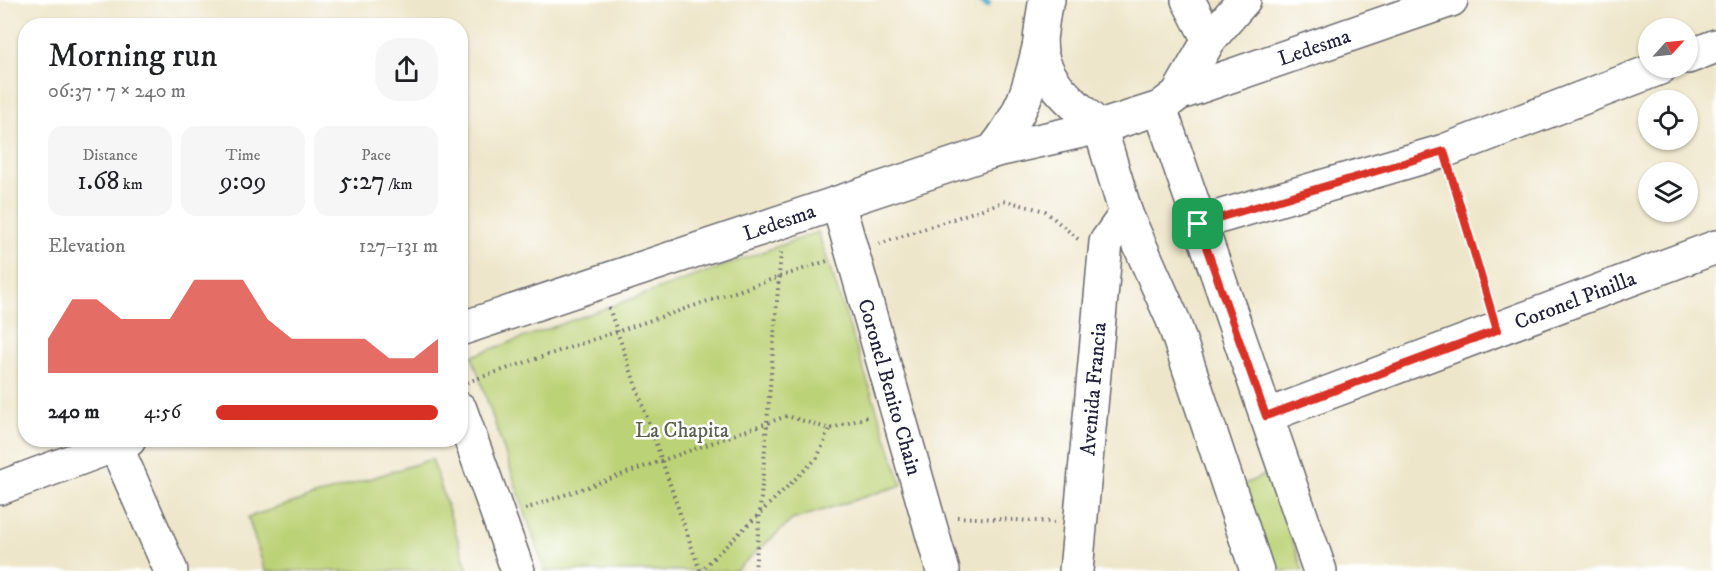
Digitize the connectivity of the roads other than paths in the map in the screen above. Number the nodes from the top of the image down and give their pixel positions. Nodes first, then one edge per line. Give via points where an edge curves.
1 (1048, 0) edge
2 (1188, 0) edge
3 (1451, 0) edge
4 (1226, 20) edge
5 (1040, 43) junction
6 (1716, 46) edge
7 (1698, 53) edge
8 (1261, 65) junction
9 (1638, 76) edge
10 (1169, 101) junction
11 (1100, 127) junction
12 (993, 151) junction
13 (838, 203) junction
14 (1126, 214) junction
15 (1198, 224) junction
16 (1716, 247) edge
17 (468, 326) edge
18 (1266, 416) junction
19 (468, 432) edge
20 (109, 447) edge
21 (124, 447) edge
22 (0, 488) edge
23 (171, 571) edge
24 (518, 571) edge
25 (943, 571) edge
26 (1076, 571) edge
27 (1257, 571) edge
28 (1320, 571) edge

1 - 5 street
2 - 4 street
3 - 8 street, Ledesma
4 - 8 street via 1239,48
4 - 10 street
5 - 11 street via 1047,70 1062,94
5 - 12 street via 1031,84 1016,123
6 - 7 street
8 - 10 street, Ledesma
9 - 15 street via 1444,151
10 - 11 street, Ledesma
10 - 15 street
11 - 12 street, Ledesma
11 - 14 street
12 - 13 street, Ledesma
13 - 17 street, Ledesma
13 - 25 street, Coronel Benito Chain
14 - 26 street, Avenida Francia via 1106,242
14 - 27 street via 1173,320
15 - 18 street
16 - 18 street, Coronel Pinilla
18 - 28 street
19 - 24 street
20 - 22 street
21 - 23 street

